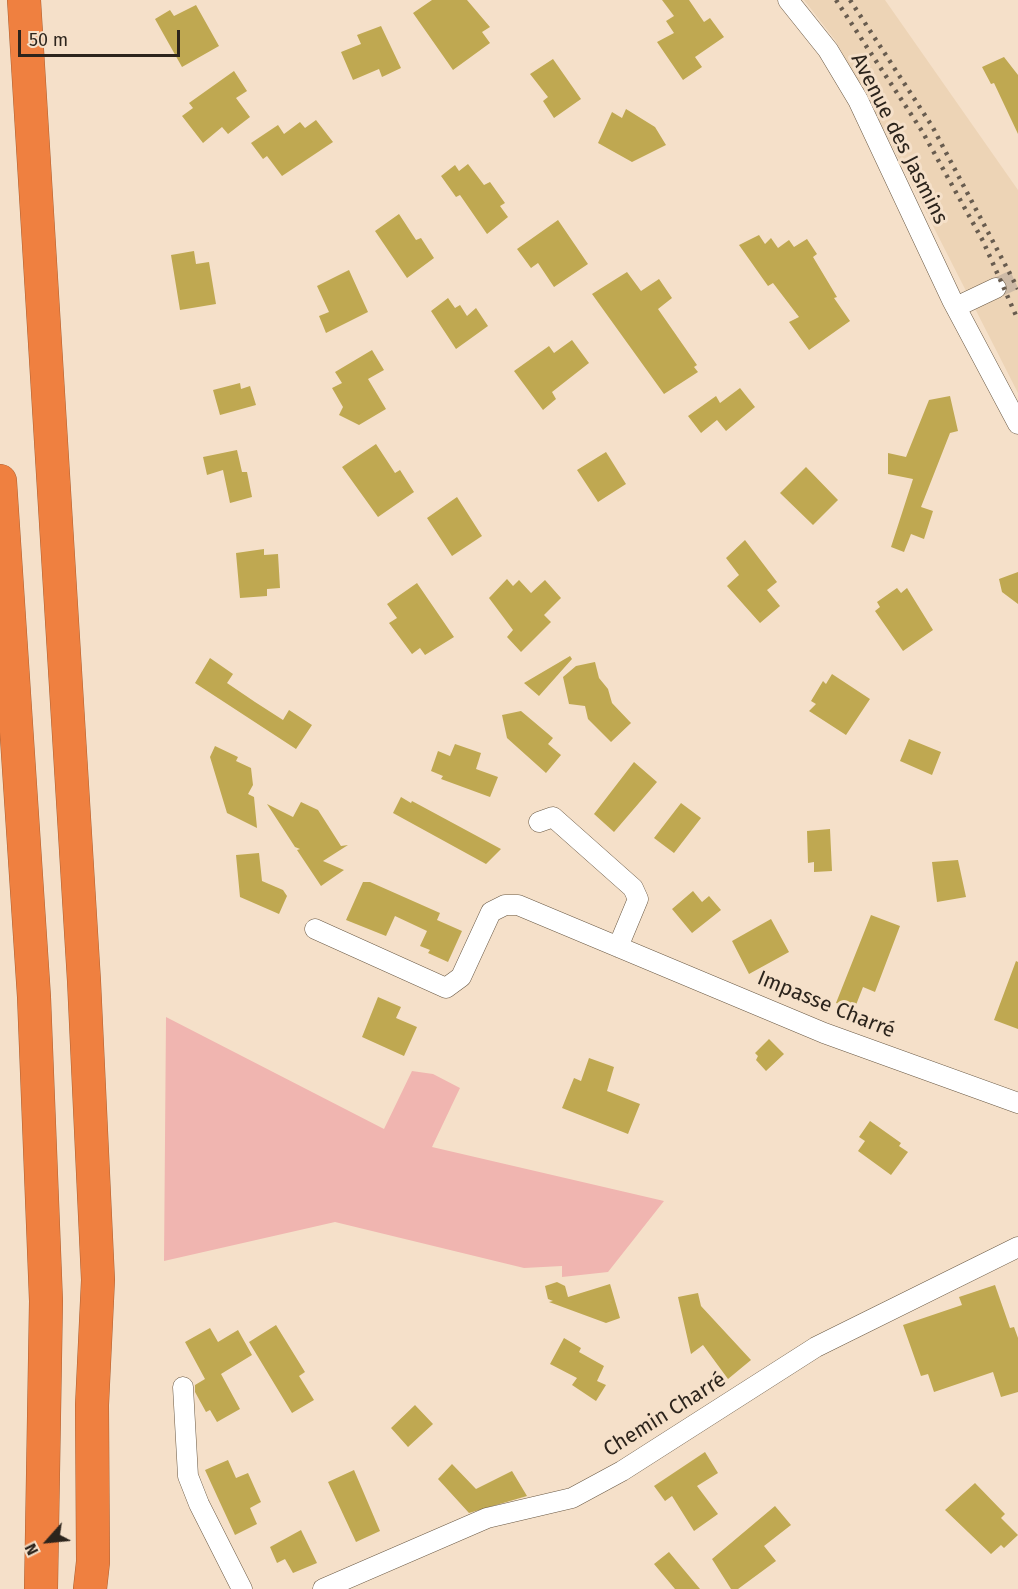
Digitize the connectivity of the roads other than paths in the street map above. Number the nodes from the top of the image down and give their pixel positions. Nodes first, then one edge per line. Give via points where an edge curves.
1 (24, 0) edge
2 (788, 0) edge
3 (996, 288) tunnel mouth
4 (956, 307) junction
5 (1018, 424) edge
6 (0, 481) edge
7 (538, 822) dead end
8 (315, 929) dead end
9 (618, 947) junction
10 (1018, 1103) edge
11 (1018, 1247) edge
12 (183, 1387) dead end
13 (40, 1589) edge
14 (90, 1589) edge
15 (243, 1589) edge
16 (323, 1589) edge

1 - 14 highway via 84,981 97,1268
2 - 4 street, Avenue des Jasmins via 828,50 858,100
3 - 4 street
4 - 5 street, Avenue des Jasmins
6 - 13 highway via 34,997 46,1301
7 - 9 street via 553,817 633,888 638,899
8 - 9 street, Impasse Charré via 446,988 461,977 491,912 505,905 518,905
9 - 10 street, Impasse Charré via 824,1033
11 - 16 street, Chemin Charré via 816,1347 622,1471 572,1498 488,1518
12 - 15 street via 188,1476

